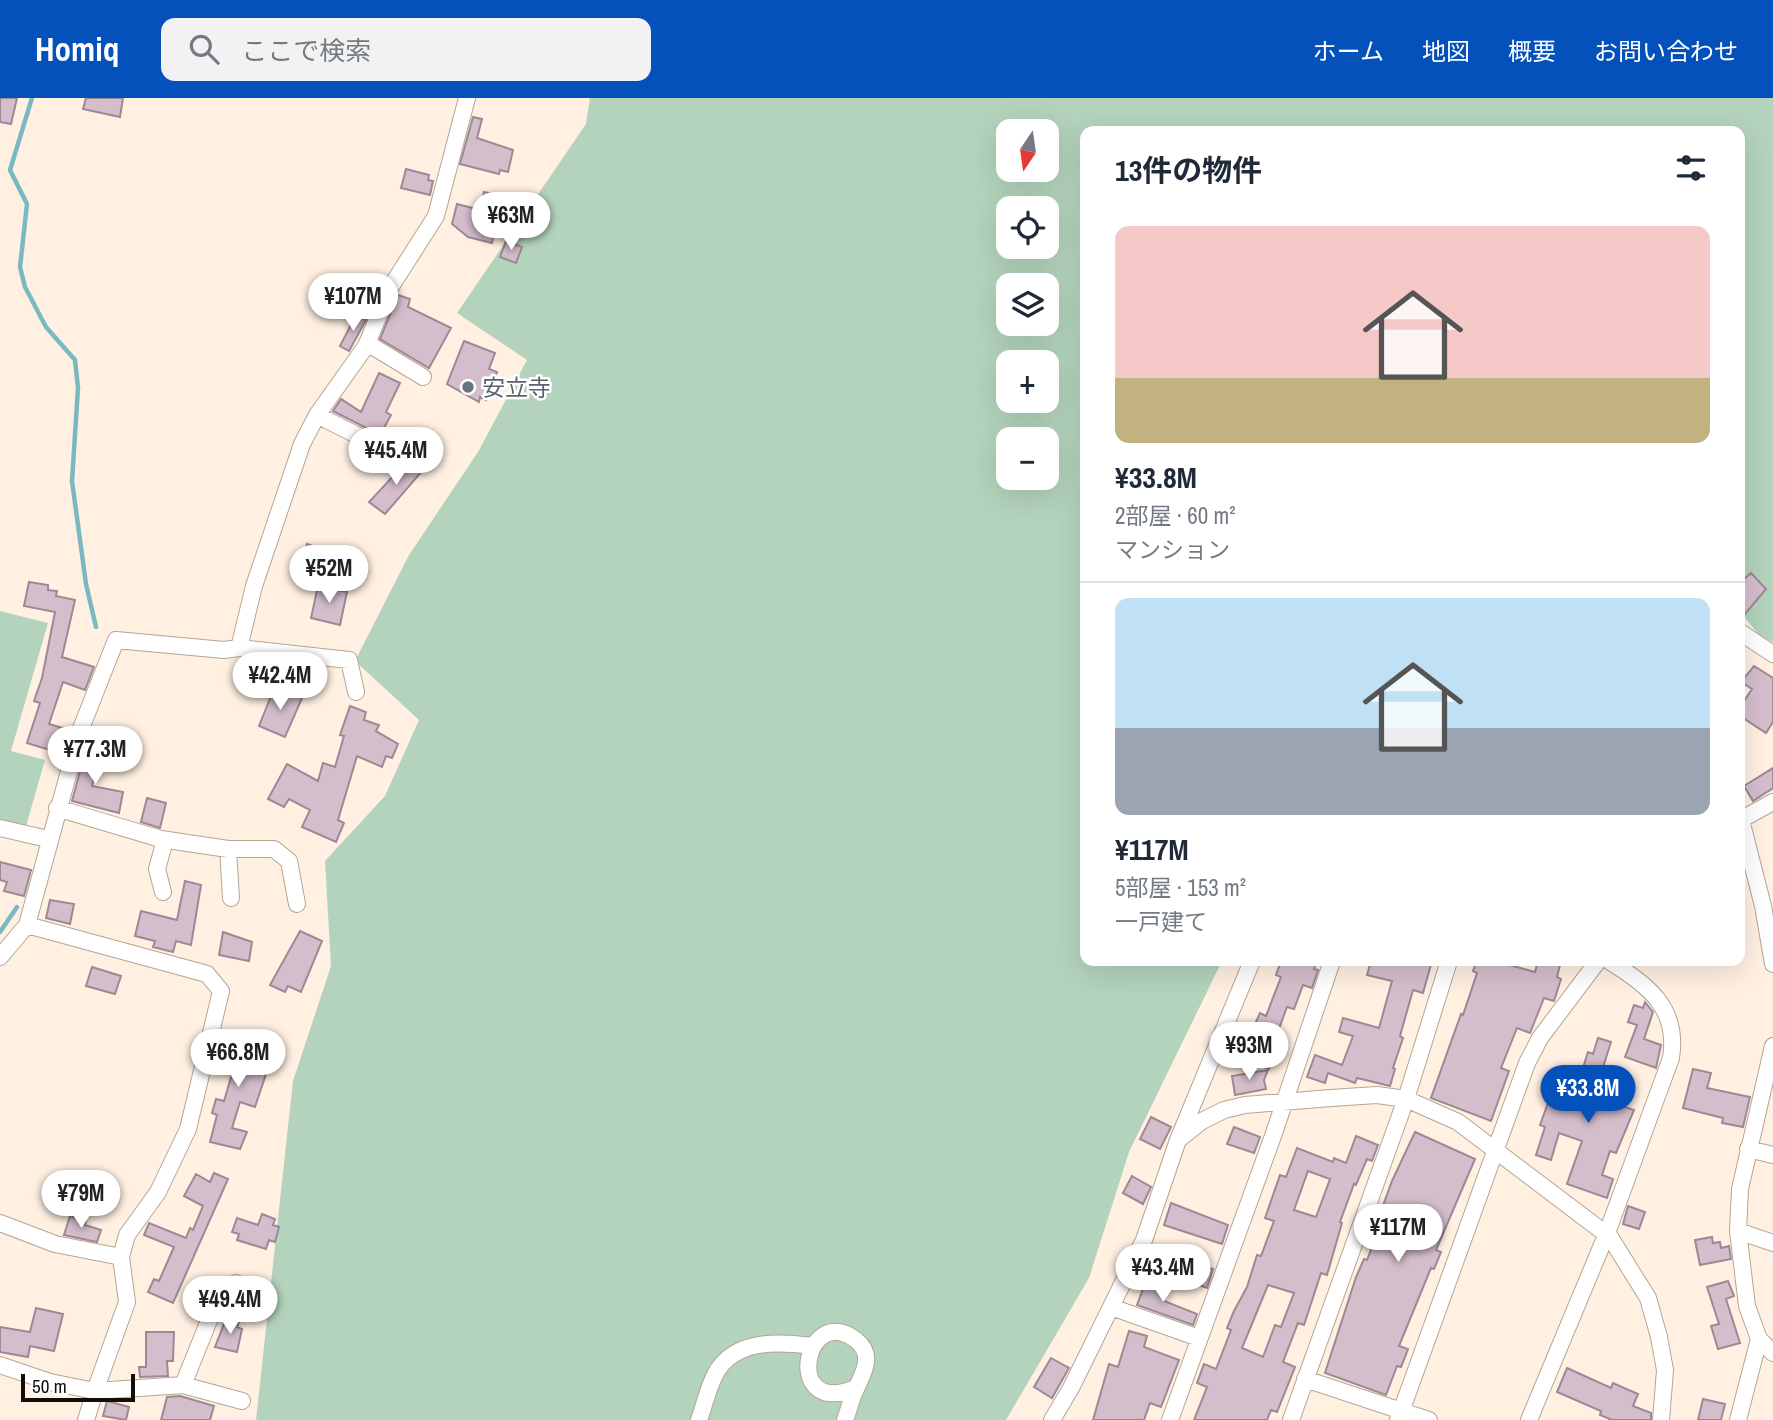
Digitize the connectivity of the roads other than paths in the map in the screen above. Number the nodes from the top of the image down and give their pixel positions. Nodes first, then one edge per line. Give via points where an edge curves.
1 (467, 98) edge
2 (367, 343) junction
3 (423, 377) dead end
4 (317, 415) junction
5 (398, 456) dead end
6 (1745, 641) edge
7 (239, 648) junction
8 (1773, 654) edge
9 (356, 692) dead end
10 (1773, 802) edge
11 (57, 808) junction
12 (1745, 816) edge
13 (0, 828) edge
14 (1745, 831) edge
15 (48, 839) junction
16 (166, 840) junction
17 (228, 849) junction
18 (163, 892) dead end
19 (231, 898) dead end
20 (297, 904) dead end
21 (1768, 905) edge
22 (27, 925) junction
23 (0, 957) edge
24 (1773, 964) edge
25 (1250, 966) edge
26 (1330, 966) edge
27 (1447, 966) edge
28 (1594, 966) edge
29 (1617, 966) edge
30 (1773, 1045) edge
31 (1770, 1065) edge
32 (1406, 1099) junction
33 (1284, 1103) junction
34 (1178, 1140) junction
35 (1496, 1148) junction
36 (1748, 1149) junction
37 (1773, 1155) edge
38 (0, 1223) edge
39 (1738, 1231) junction
40 (1606, 1233) junction
41 (1773, 1243) edge
42 (121, 1257) junction
43 (236, 1283) dead end
44 (1111, 1307) junction
45 (1199, 1338) junction
46 (1759, 1339) junction
47 (811, 1346) junction
48 (1773, 1353) edge
49 (0, 1365) edge
50 (1305, 1380) junction
51 (183, 1385) junction
52 (856, 1388) junction
53 (96, 1391) junction
54 (242, 1401) dead end
55 (1399, 1416) edge
56 (86, 1420) edge
57 (699, 1420) edge
58 (845, 1420) edge
59 (1052, 1420) edge
60 (1170, 1420) edge
61 (1291, 1420) edge
62 (1429, 1420) edge
63 (1530, 1420) edge
64 (1661, 1420) edge
65 (1738, 1420) edge

1 - 2 street via 436,216 390,288
2 - 3 street
2 - 4 street
4 - 5 street
4 - 7 street via 276,518
6 - 8 street
7 - 9 street via 349,660
7 - 11 street via 116,640 80,731
10 - 12 street
11 - 15 street
11 - 16 street
13 - 15 street
14 - 21 street
15 - 22 street
16 - 17 street
16 - 18 street via 157,869
17 - 19 street
17 - 20 street via 274,849 289,861
21 - 24 street
22 - 23 street
22 - 42 street via 207,974 221,991 188,1129 158,1192 127,1236
25 - 34 street
26 - 33 street
27 - 32 street
28 - 35 street via 1540,1038
29 - 40 street via 1656,997 1670,1020 1674,1038 1671,1059
30 - 31 street
31 - 36 street
32 - 33 street via 1377,1095
32 - 35 street via 1458,1122
32 - 50 street
33 - 34 street via 1224,1110
33 - 45 street
34 - 44 street via 1144,1240
35 - 40 street
35 - 55 street
36 - 37 street
36 - 39 street
38 - 42 street via 55,1244
39 - 41 street
39 - 46 street via 1747,1306
40 - 63 street
40 - 64 street via 1648,1298 1665,1370
42 - 53 street via 127,1302
43 - 51 street via 214,1308
44 - 45 street
44 - 59 street
45 - 60 street
46 - 48 street
46 - 65 street
47 - 52 street via 806,1363 810,1379 823,1391 840,1394
47 - 52 street via 825,1335 842,1333 858,1341 867,1356 866,1373
47 - 57 street via 755,1345 734,1353 718,1369
49 - 53 street
50 - 55 street
50 - 61 street
51 - 53 street
51 - 54 street
52 - 58 street
53 - 56 street
55 - 62 street

